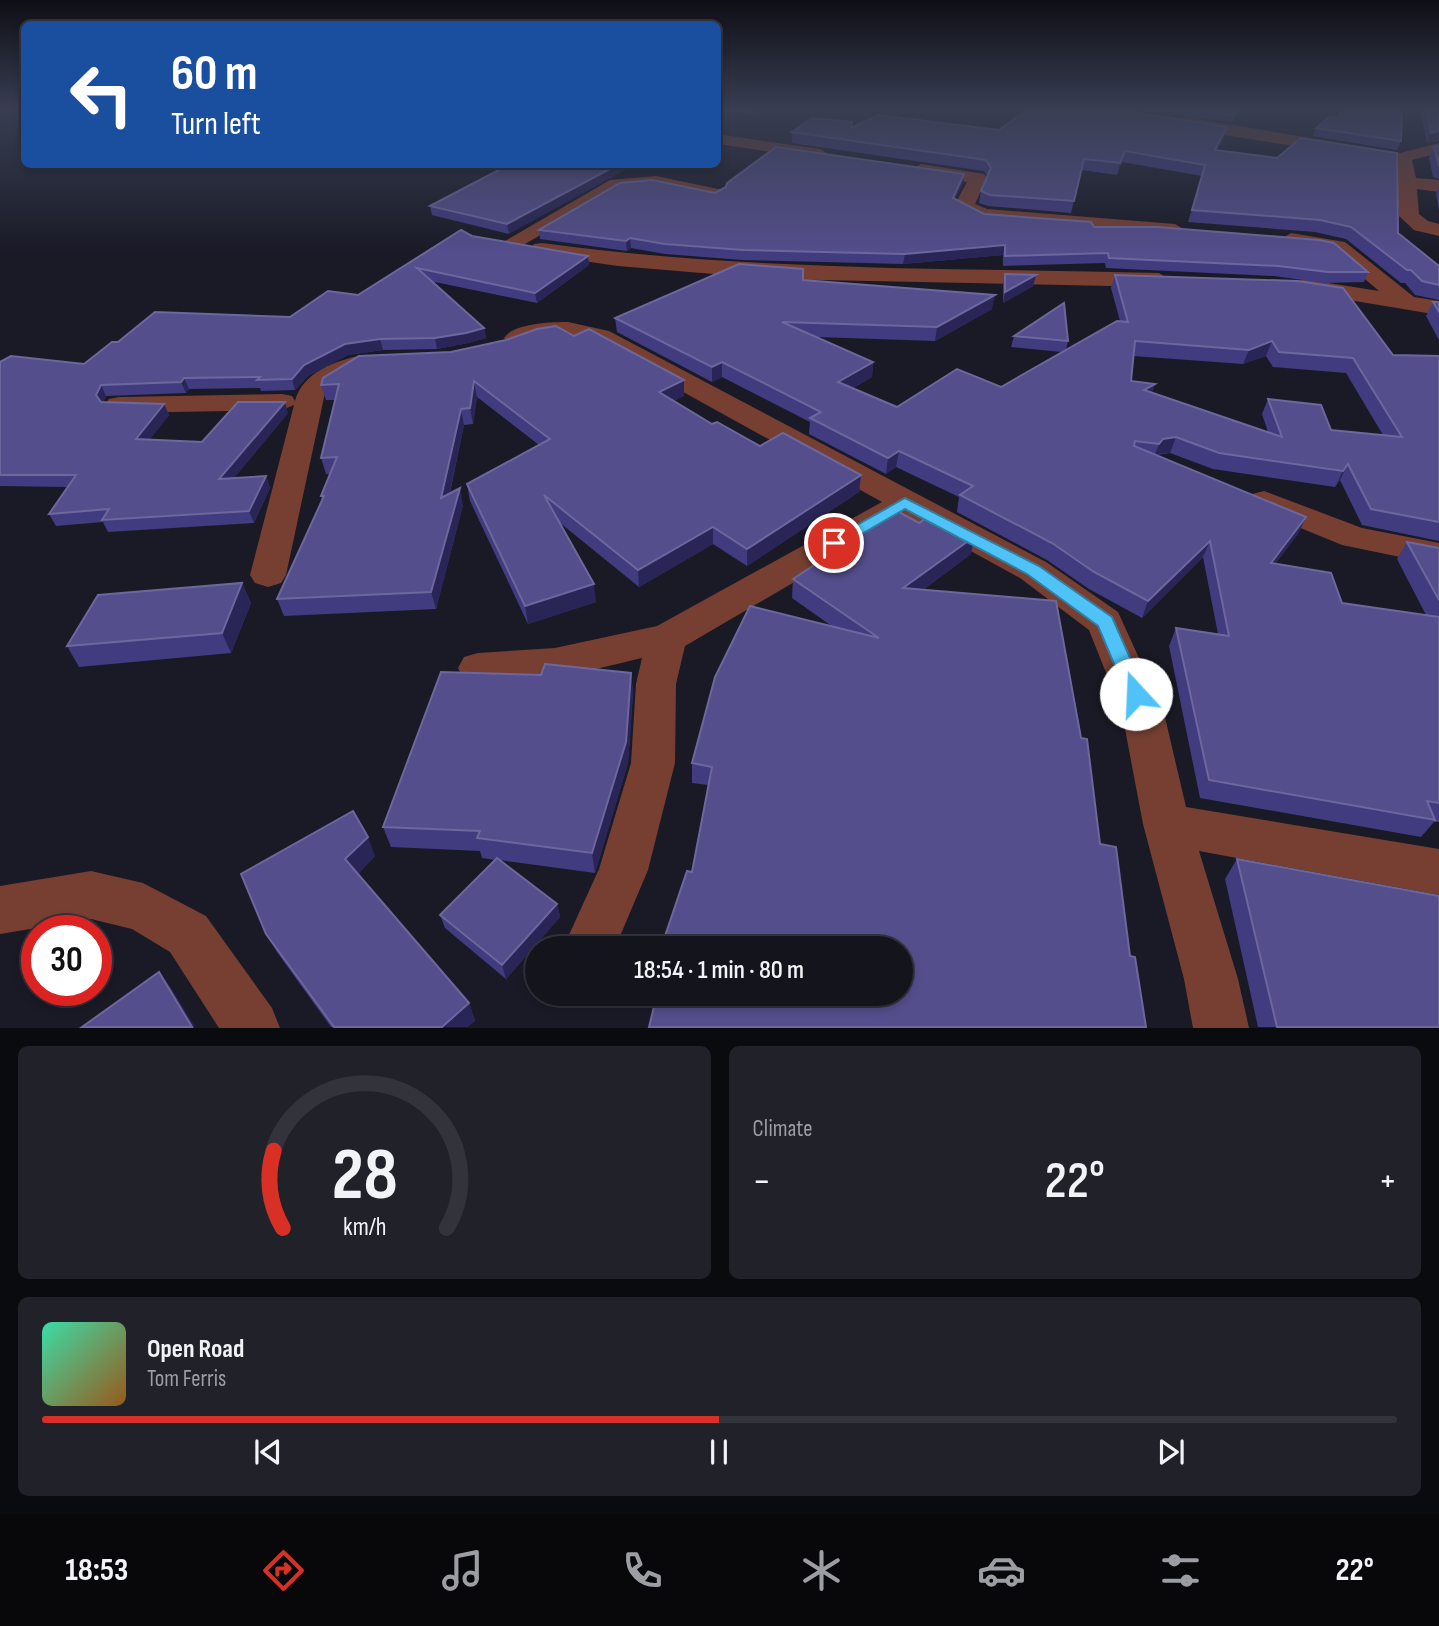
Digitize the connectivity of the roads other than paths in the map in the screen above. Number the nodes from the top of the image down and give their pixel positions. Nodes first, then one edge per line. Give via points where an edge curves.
1 (1403, 158) edge
2 (904, 166) edge
3 (1408, 182) junction
4 (1439, 186) edge
5 (716, 194) edge
6 (1439, 230) edge
7 (1195, 232) edge
8 (1275, 238) edge
9 (486, 239) edge
10 (511, 244) junction
11 (1183, 281) edge
12 (1279, 284) edge
13 (1407, 303) junction
14 (1439, 309) edge
15 (490, 346) edge
16 (390, 360) edge
17 (309, 401) junction
18 (117, 405) edge
19 (1231, 488) edge
20 (905, 503) junction
21 (1439, 554) edge
22 (268, 575) dead end
23 (667, 638) junction
24 (478, 668) dead end
25 (1167, 824) junction
26 (1439, 872) edge
27 (0, 910) edge
28 (594, 936) edge
29 (252, 1027) edge
30 (1221, 1027) edge

1 - 3 street
2 - 7 street via 978,178 964,206 983,215
3 - 4 street
3 - 6 street via 1409,216 1421,226
5 - 10 street via 656,181 616,184
8 - 13 street via 1338,246
9 - 10 street
10 - 11 street via 590,257 839,275
12 - 13 street
13 - 14 street
15 - 20 street via 552,327 600,336
16 - 17 street via 344,367 312,389
17 - 18 street
17 - 22 street
19 - 21 street via 1354,537
20 - 23 street
20 - 25 street via 1033,570 1105,622 1143,713
23 - 24 street via 555,663
23 - 28 street via 656,684 653,763 623,870
25 - 26 street
25 - 30 street
27 - 29 street via 90,895 143,907 188,934

